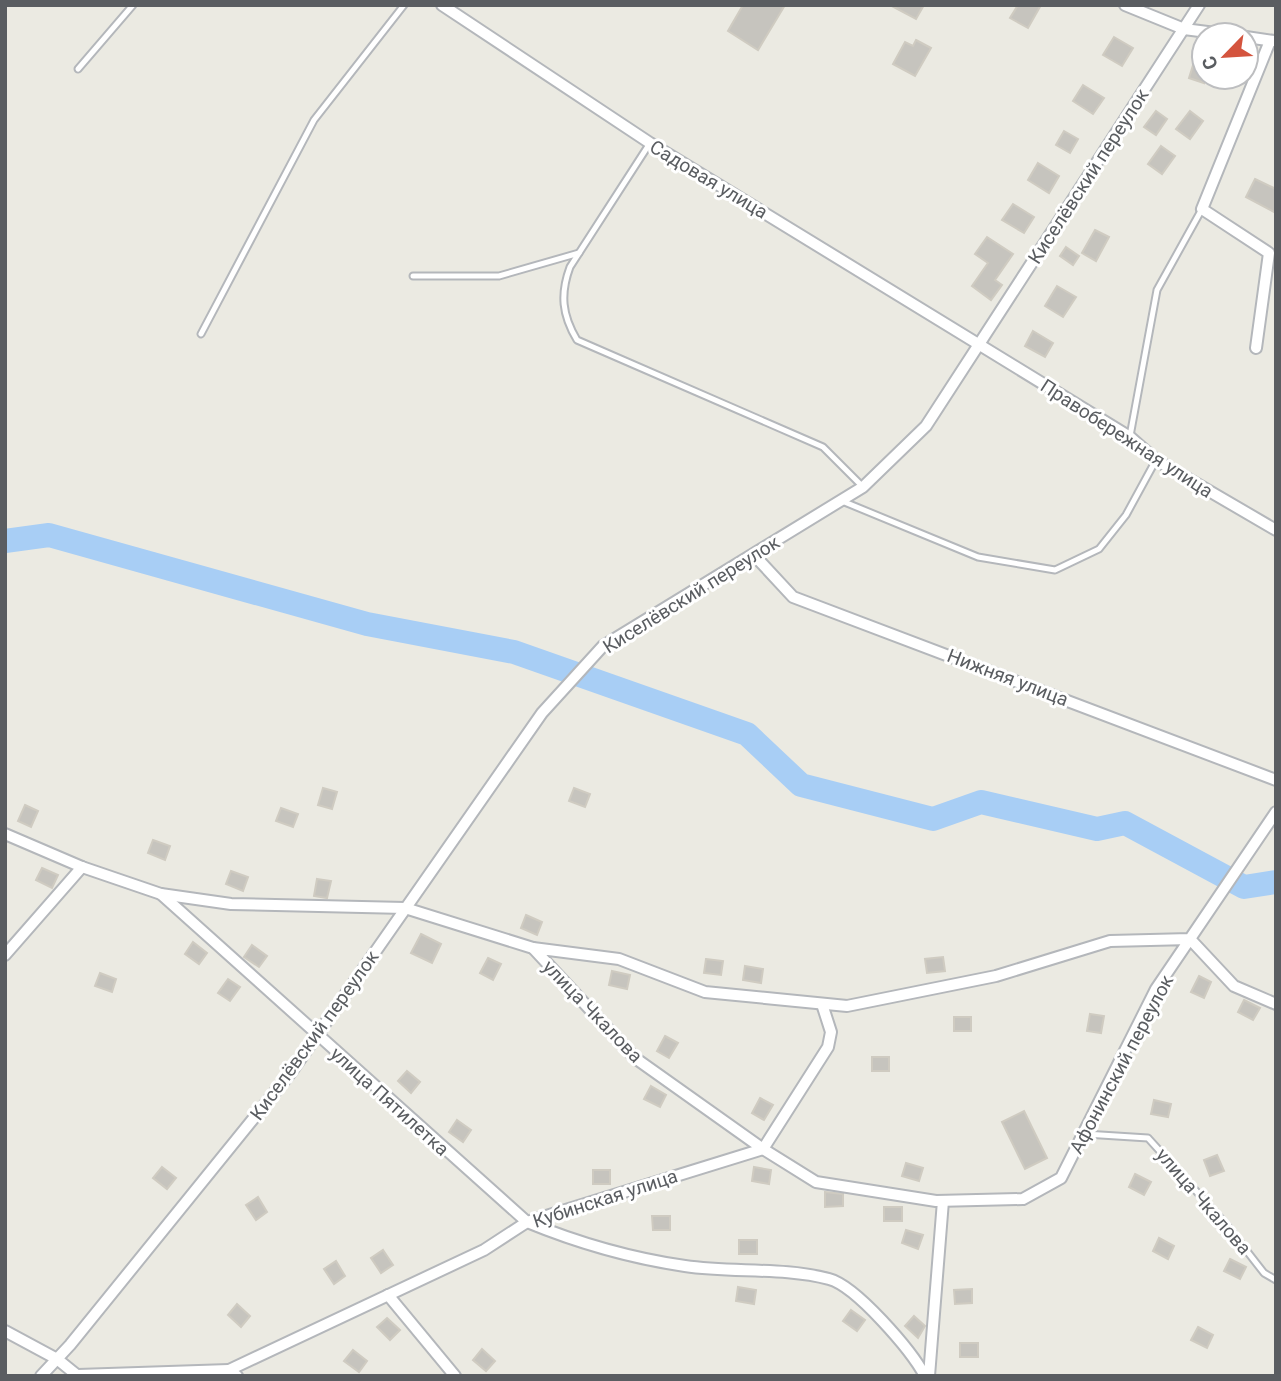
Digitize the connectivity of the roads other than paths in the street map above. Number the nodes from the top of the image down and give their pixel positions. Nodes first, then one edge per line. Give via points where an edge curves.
1 (132, 5) edge
2 (404, 5) edge
3 (442, 5) edge
4 (1125, 5) edge
5 (1199, 5) edge
6 (1184, 29) junction
7 (1190, 30) edge
8 (1273, 41) edge
9 (78, 69) dead end
10 (650, 143) junction
11 (1202, 209) junction
12 (579, 253) junction
13 (413, 276) dead end
14 (201, 334) dead end
15 (980, 344) junction
16 (1256, 348) dead end
17 (1130, 436) junction
18 (1156, 460) junction
19 (863, 487) junction
20 (842, 501) junction
21 (1276, 530) edge
22 (754, 555) junction
23 (1276, 780) edge
24 (1276, 812) edge
25 (5, 834) edge
26 (82, 867) junction
27 (161, 894) junction
28 (405, 908) junction
29 (1190, 939) junction
30 (533, 947) junction
31 (5, 956) edge
32 (822, 1004) junction
33 (1276, 1004) edge
34 (317, 1036) junction
35 (1083, 1134) junction
36 (763, 1149) junction
37 (1062, 1178) joint
38 (943, 1200) junction
39 (527, 1222) junction
40 (1276, 1280) edge
41 (388, 1295) junction
42 (5, 1331) edge
43 (57, 1359) junction
44 (233, 1373) edge
45 (78, 1375) edge
46 (41, 1376) edge
47 (455, 1376) edge
48 (927, 1376) edge

1 - 9 lane
2 - 14 lane via 314,120
3 - 10 street, Садовая улица
4 - 6 street
5 - 6 street, Киселёвский переулок
6 - 7 street
6 - 15 street, Киселёвский переулок
8 - 11 street
10 - 12 lane
10 - 15 street, Садовая улица
11 - 16 street via 1269,253
11 - 17 lane via 1157,290
12 - 13 lane via 499,276
12 - 19 lane via 565,280 565,319 577,340 823,447
15 - 17 street, Правобережная улица
15 - 19 street, Киселёвский переулок via 926,426
17 - 18 street, Правобережная улица
18 - 20 lane via 1126,515 1099,549 1055,570 978,557
18 - 21 street, Правобережная улица
19 - 20 street, Киселёвский переулок
20 - 22 street, Киселёвский переулок
22 - 23 street, Нижняя улица via 793,597
22 - 28 street, Киселёвский переулок via 603,646 542,713
24 - 29 street, Афонинский переулок
25 - 26 street, улица Пятилетка
26 - 27 street, улица Пятилетка
26 - 31 street
27 - 28 street, улица Пятилетка via 231,904
27 - 34 street, улица Пятилетка
28 - 30 street, улица Пятилетка
28 - 34 street, Киселёвский переулок
29 - 32 street, улица Чкалова via 1110,941 996,976 848,1006
29 - 33 street via 1234,986
29 - 35 street, Афонинский переулок via 1156,989
30 - 32 street, улица Чкалова via 619,959 705,992
30 - 36 street, улица Чкалова via 635,1058
32 - 36 street via 831,1032 828,1047
34 - 39 street, улица Пятилетка
34 - 43 street, Киселёвский переулок
35 - 37 street, Афонинский переулок
35 - 40 lane, улица Чкалова via 1148,1138 1264,1273
36 - 38 street, улица Чкалова via 816,1182
36 - 39 street, Кубинская улица
37 - 38 street, улица Чкалова via 1023,1199
38 - 48 street
39 - 41 street, Кубинская улица via 484,1250
39 - 48 street, улица Пятилетка via 582,1244 686,1266 831,1279 877,1314
41 - 44 street, Кубинская улица
41 - 47 street
42 - 43 street
43 - 45 street
43 - 46 street, Киселёвский переулок
44 - 45 street, Кубинская улица

